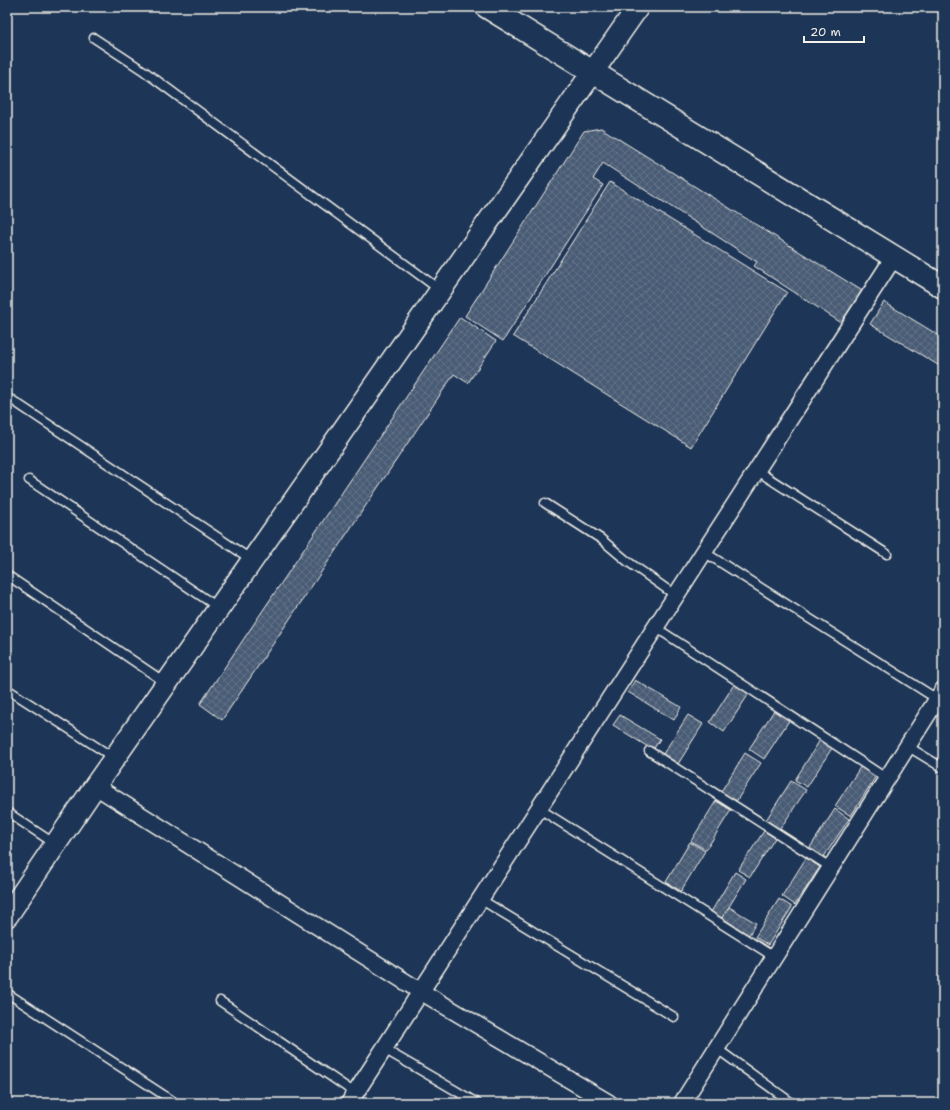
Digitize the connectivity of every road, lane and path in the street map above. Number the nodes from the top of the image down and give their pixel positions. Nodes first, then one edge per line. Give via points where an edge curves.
1 (487, 7) edge
2 (638, 7) edge
3 (94, 38) dead end
4 (593, 72) junction
5 (894, 257) junction
6 (943, 287) edge
7 (441, 290) junction
8 (12, 400) dead end
9 (756, 470) junction
10 (29, 480) dead end
11 (545, 503) dead end
12 (704, 552) junction
13 (888, 554) dead end
14 (253, 560) junction
15 (7, 575) edge
16 (675, 595) junction
17 (219, 608) junction
18 (655, 627) junction
19 (167, 684) junction
20 (7, 688) edge
21 (940, 694) edge
22 (907, 746) junction
23 (649, 751) dead end
24 (115, 759) junction
25 (943, 768) edge
26 (886, 778) junction
27 (95, 786) junction
28 (538, 808) junction
29 (7, 812) edge
30 (56, 844) junction
31 (830, 867) junction
32 (480, 899) junction
33 (7, 916) edge
34 (774, 957) junction
35 (420, 991) junction
36 (7, 994) edge
37 (220, 1001) dead end
38 (674, 1017) dead end
39 (716, 1048) junction
40 (384, 1049) junction
41 (352, 1098) edge
42 (176, 1103) edge
43 (477, 1103) edge
44 (609, 1103) edge
45 (682, 1103) edge
46 (792, 1103) edge

1 - 4 main road
2 - 4 street
3 - 7 lane via 150,76
4 - 5 main road
4 - 7 street
5 - 6 main road
5 - 9 street
7 - 14 street
8 - 14 lane
9 - 12 street
9 - 13 lane
10 - 17 lane
11 - 16 lane via 601,539
12 - 16 street
12 - 21 lane
14 - 17 street
15 - 19 lane
16 - 18 street
17 - 19 street
18 - 26 lane
18 - 28 street
19 - 24 street
20 - 24 lane
21 - 22 street
22 - 25 lane
22 - 26 street
23 - 31 lane
24 - 27 street
26 - 31 street
27 - 30 street
27 - 35 street
28 - 32 street
28 - 34 lane
29 - 30 lane
30 - 33 street
31 - 34 street
32 - 35 street
32 - 38 lane
34 - 39 street
35 - 40 street
35 - 44 street
36 - 42 lane
37 - 41 lane
39 - 45 street
39 - 46 lane
40 - 41 street
40 - 43 lane

